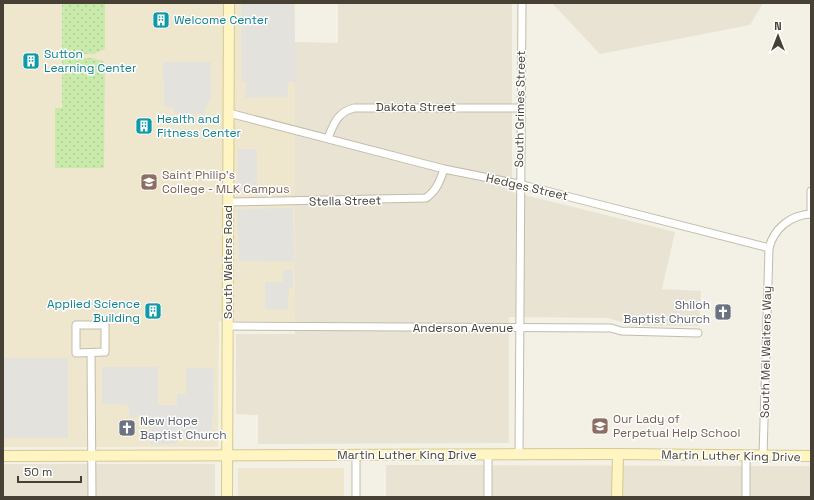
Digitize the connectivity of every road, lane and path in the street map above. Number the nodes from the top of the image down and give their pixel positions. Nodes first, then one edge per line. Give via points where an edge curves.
1 (229, 3) edge
2 (522, 3) edge
3 (521, 108) junction
4 (229, 113) junction
5 (328, 138) junction
6 (444, 169) junction
7 (519, 184) junction
8 (811, 191) edge
9 (228, 202) junction
10 (811, 214) edge
11 (769, 248) junction
12 (228, 326) junction
13 (521, 329) junction
14 (698, 333) dead end
15 (90, 353) junction
16 (356, 454) junction
17 (618, 454) junction
18 (488, 455) junction
19 (519, 455) junction
20 (3, 456) edge
21 (92, 456) junction
22 (227, 456) junction
23 (746, 456) junction
24 (763, 456) junction
25 (811, 456) edge
26 (92, 497) edge
27 (227, 497) edge
28 (356, 497) edge
29 (488, 497) edge
30 (617, 497) edge
31 (746, 497) edge

1 - 4 main road, South Walters Road
2 - 3 street, South Grimes Street
3 - 5 street, Dakota Street via 347,109 338,117
3 - 7 street, South Grimes Street
4 - 5 street, Hedges Street
4 - 9 main road, South Walters Road
5 - 6 street, Hedges Street
6 - 7 street, Hedges Street
6 - 9 street, Stella Street via 440,183 426,198
7 - 11 street, Hedges Street
7 - 13 street, South Grimes Street
8 - 10 street
9 - 12 main road, South Walters Road
10 - 11 street via 799,216 783,224 776,232
11 - 24 street, South Mel Waiters Way
12 - 13 street, Anderson Avenue
12 - 22 main road, South Walters Road
13 - 14 street, Anderson Avenue via 611,328 621,331
13 - 19 street, South Grimes Street
15 - 15 street via 76,353 76,325 105,325 105,352
15 - 21 street
16 - 18 main road, Martin Luther King Drive
16 - 22 main road, Martin Luther King Drive
16 - 28 street
17 - 19 main road, Martin Luther King Drive
17 - 23 main road, Martin Luther King Drive
17 - 30 main road
18 - 19 main road, Martin Luther King Drive
18 - 29 street
20 - 21 main road, Martin Luther King Drive
21 - 22 main road, Martin Luther King Drive
21 - 26 street
22 - 27 main road, South Walters Road
23 - 24 main road, Martin Luther King Drive
23 - 31 street
24 - 25 main road, Martin Luther King Drive

